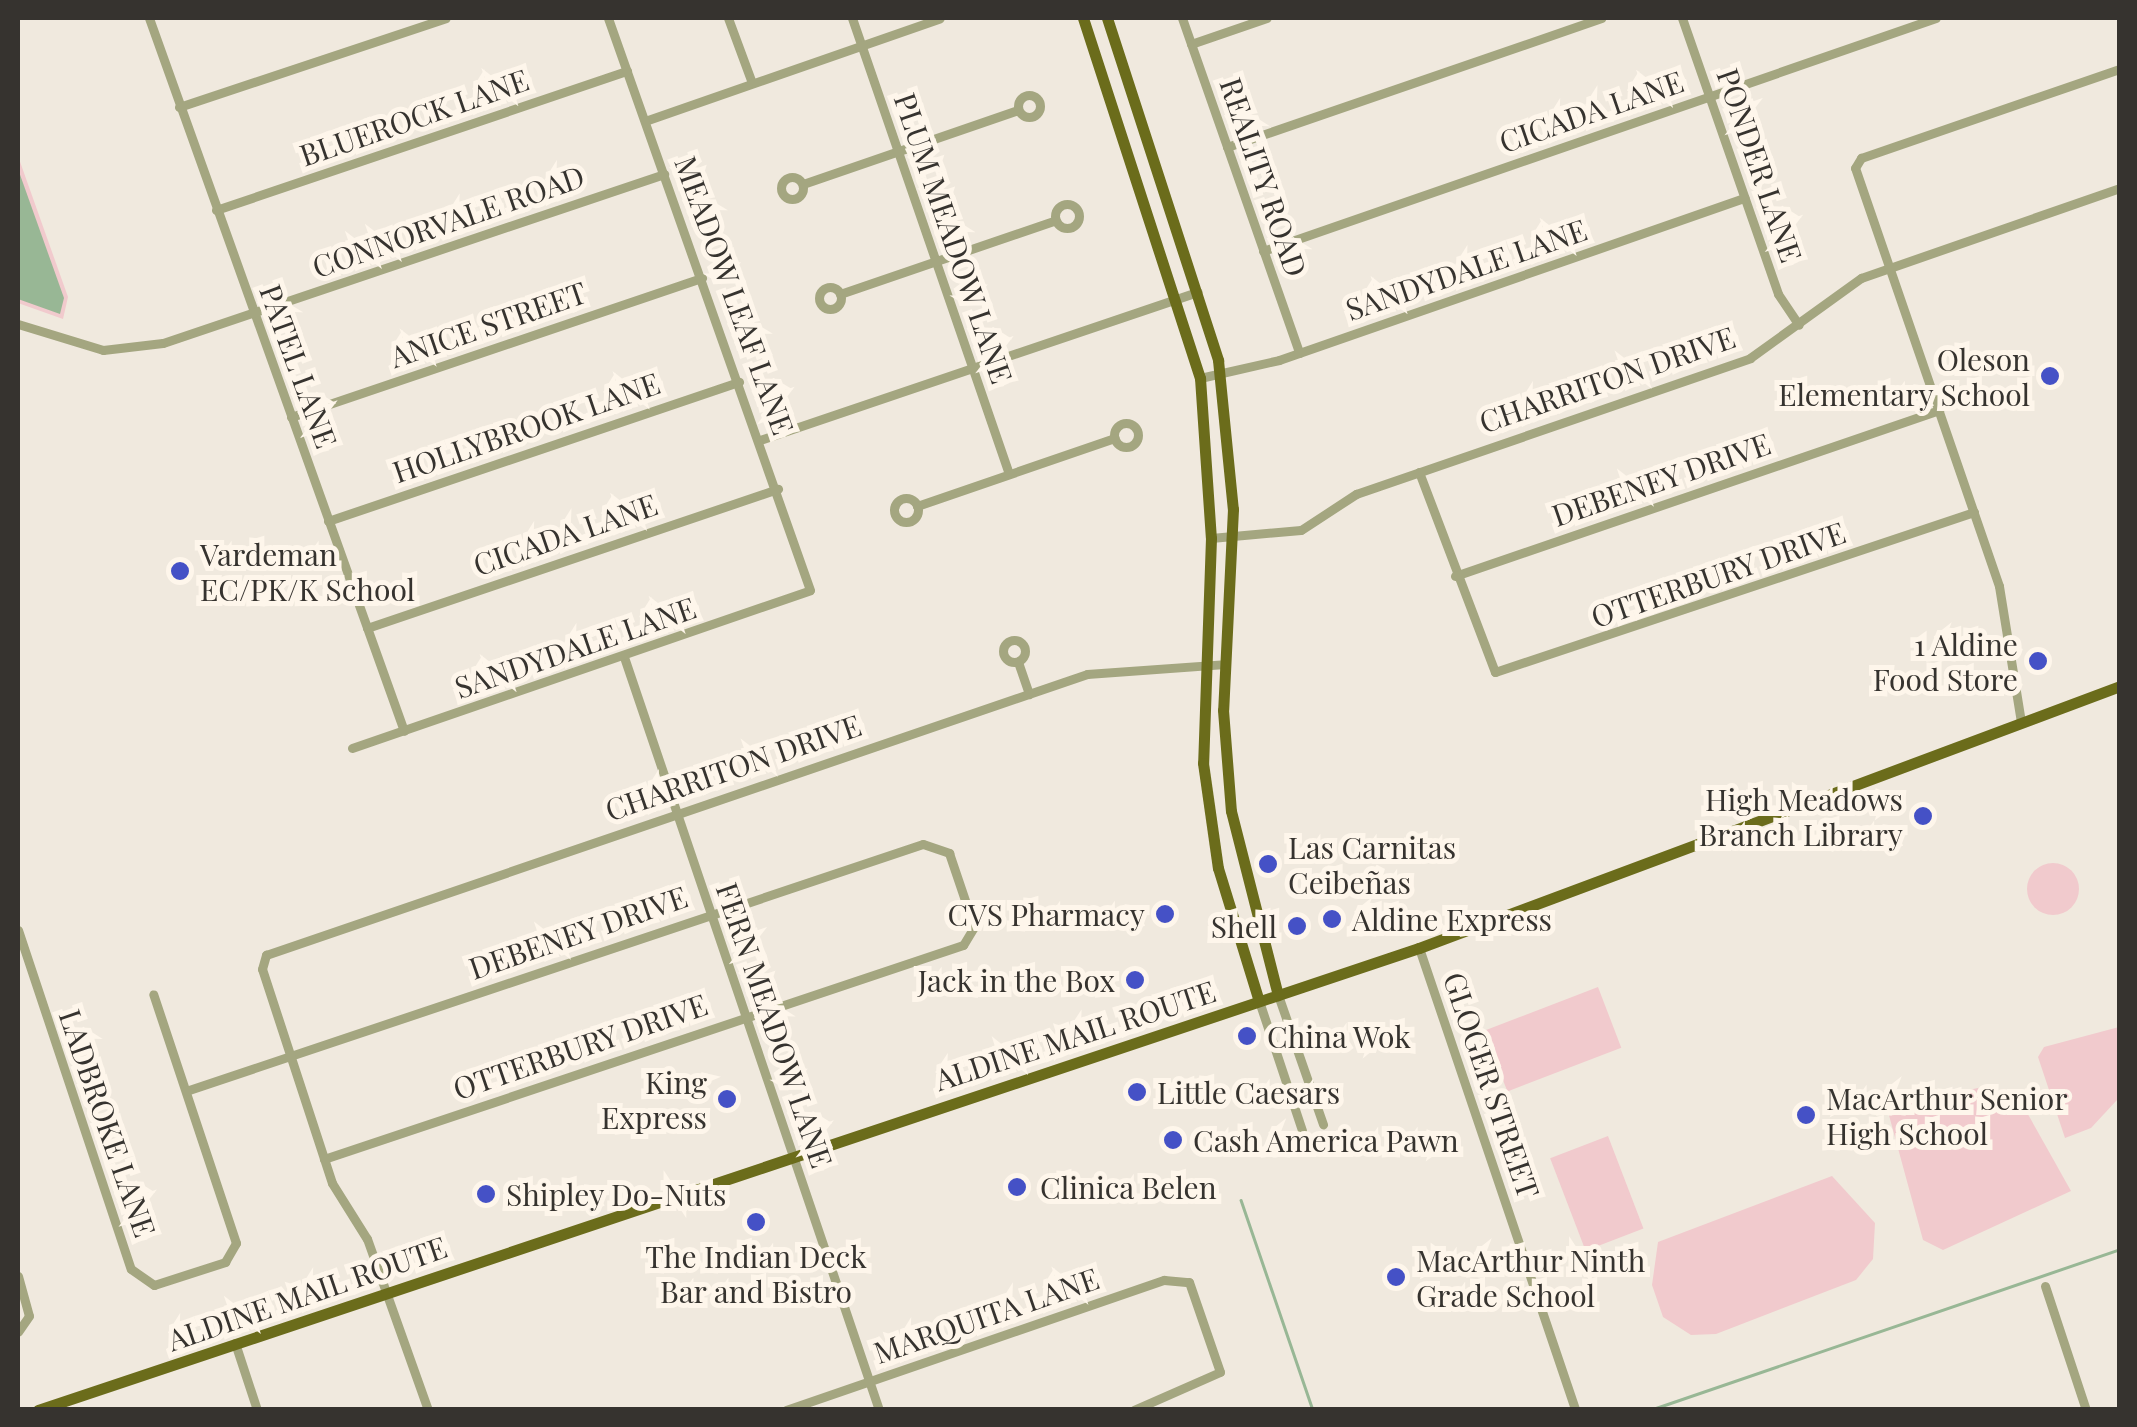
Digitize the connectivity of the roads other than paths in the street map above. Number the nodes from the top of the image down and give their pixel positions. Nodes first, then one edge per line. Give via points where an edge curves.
1 (150, 18) edge
2 (446, 18) edge
3 (608, 18) edge
4 (728, 18) edge
5 (852, 18) edge
6 (940, 18) edge
7 (1084, 18) edge
8 (1107, 18) edge
9 (1182, 18) edge
10 (1268, 18) edge
11 (1600, 18) edge
12 (1682, 18) edge
13 (1936, 18) edge
14 (1191, 44) junction
15 (861, 45) junction
16 (2120, 69) edge
17 (627, 72) junction
18 (752, 83) junction
19 (1710, 96) junction
20 (179, 107) junction
21 (1018, 110) dead end
22 (645, 120) junction
23 (1227, 147) junction
24 (898, 151) junction
25 (664, 174) junction
26 (803, 184) dead end
27 (2120, 188) edge
28 (1745, 198) junction
29 (216, 210) junction
30 (1056, 220) dead end
31 (1263, 251) junction
32 (936, 261) junction
33 (1885, 270) junction
34 (702, 278) junction
35 (1200, 291) junction
36 (840, 294) dead end
37 (1179, 298) junction
38 (253, 313) junction
39 (18, 324) edge
40 (1798, 325) junction
41 (1299, 353) junction
42 (973, 368) junction
43 (1220, 374) junction
44 (1200, 378) junction
45 (740, 382) junction
46 (1939, 410) junction
47 (291, 417) junction
48 (1115, 438) dead end
49 (760, 440) junction
50 (1418, 472) junction
51 (1009, 474) junction
52 (778, 489) junction
53 (917, 506) dead end
54 (1974, 512) junction
55 (328, 520) junction
56 (1211, 538) junction
57 (1234, 540) junction
58 (1455, 576) junction
59 (810, 590) joint
60 (367, 628) junction
61 (624, 657) junction
62 (1018, 662) dead end
63 (1203, 663) junction
64 (1224, 664) junction
65 (2120, 686) edge
66 (1029, 694) junction
67 (2020, 722) junction
68 (404, 731) junction
69 (352, 748) dead end
70 (678, 812) junction
71 (1234, 836) junction
72 (1213, 838) junction
73 (961, 888) joint
74 (710, 914) junction
75 (18, 930) edge
76 (1419, 948) junction
77 (31, 972) junction
78 (18, 976) edge
79 (154, 994) dead end
80 (1278, 995) junction
81 (1259, 1001) junction
82 (745, 1017) junction
83 (291, 1056) junction
84 (186, 1091) junction
85 (1322, 1124) dead end
86 (1302, 1130) dead end
87 (792, 1155) junction
88 (324, 1159) junction
89 (18, 1276) edge
90 (2045, 1286) dead end
91 (388, 1292) junction
92 (18, 1332) edge
93 (235, 1343) junction
94 (870, 1381) junction
95 (38, 1410) edge
96 (257, 1410) edge
97 (428, 1410) edge
98 (786, 1410) edge
99 (880, 1410) edge
100 (1134, 1410) edge
101 (1575, 1410) edge
102 (2086, 1410) edge

1 - 20 street, PATEL LANE
2 - 20 street
3 - 17 street, MEADOW LEAF LANE
4 - 18 street
5 - 15 street, PLUM MEADOW LANE
6 - 15 street
7 - 37 main road
8 - 35 main road
9 - 14 street, REALITY ROAD
10 - 14 street
11 - 23 street
12 - 19 street, PONDER LANE
13 - 19 street, CICADA LANE
14 - 23 street, REALITY ROAD
15 - 18 street
15 - 24 street, PLUM MEADOW LANE
16 - 33 street via 1861,158 1855,168
17 - 22 street, MEADOW LEAF LANE
17 - 29 street, BLUEROCK LANE
18 - 22 street
19 - 28 street, PONDER LANE
19 - 31 street, CICADA LANE
20 - 29 street, PATEL LANE
21 - 24 street
22 - 25 street, MEADOW LEAF LANE
23 - 31 street, REALITY ROAD
24 - 26 street
24 - 32 street, PLUM MEADOW LANE
25 - 34 street, MEADOW LEAF LANE
25 - 38 street, CONNORVALE ROAD
27 - 33 street, CHARRITON DRIVE
28 - 40 street, PONDER LANE
28 - 41 street, SANDYDALE LANE
29 - 38 street, PATEL LANE
30 - 32 street
31 - 41 street, REALITY ROAD
32 - 36 street
32 - 42 street, PLUM MEADOW LANE
33 - 40 street, CHARRITON DRIVE
33 - 46 street
34 - 45 street, MEADOW LEAF LANE
34 - 47 street, ANICE STREET
35 - 37 street
35 - 43 main road
37 - 42 street
37 - 44 main road
38 - 39 street, CONNORVALE ROAD via 134,350
38 - 47 street, PATEL LANE
40 - 50 street, CHARRITON DRIVE via 1750,358
41 - 43 street, SANDYDALE LANE
42 - 49 street
42 - 51 street, PLUM MEADOW LANE
43 - 44 street, SANDYDALE LANE
43 - 57 main road
44 - 56 main road
45 - 49 street, MEADOW LEAF LANE
45 - 55 street, HOLLYBROOK LANE
46 - 54 street
46 - 58 street, DEBENEY DRIVE
47 - 55 street, PATEL LANE
48 - 51 street
49 - 52 street, MEADOW LEAF LANE
50 - 57 street, CHARRITON DRIVE via 1356,494 1301,530
50 - 58 street
51 - 53 street
52 - 59 street, MEADOW LEAF LANE
52 - 60 street, CICADA LANE
54 - 58 street, OTTERBURY DRIVE via 1513,672 1495,672 1484,658
54 - 67 street via 1999,586
55 - 60 street, PATEL LANE
56 - 57 street, CHARRITON DRIVE
56 - 63 main road
57 - 64 main road
59 - 61 street, SANDYDALE LANE
60 - 68 street, PATEL LANE
61 - 68 street, SANDYDALE LANE
61 - 70 street, FERN MEADOW LANE
62 - 66 street
63 - 64 street, CHARRITON DRIVE
63 - 66 street, CHARRITON DRIVE via 1112,667
63 - 72 main road
64 - 71 main road
65 - 67 main road, ALDINE MAIL ROUTE
66 - 70 street, CHARRITON DRIVE
67 - 76 main road, ALDINE MAIL ROUTE
68 - 69 street, SANDYDALE LANE
70 - 74 street, FERN MEADOW LANE
70 - 83 street, CHARRITON DRIVE via 266,955
71 - 72 main road
71 - 80 main road
72 - 81 main road
73 - 74 street, DEBENEY DRIVE via 949,854 932,842
73 - 82 street, OTTERBURY DRIVE via 974,927 964,945
74 - 82 street, FERN MEADOW LANE
74 - 83 street, DEBENEY DRIVE
75 - 77 street, LADBROKE LANE
76 - 80 main road, ALDINE MAIL ROUTE
76 - 101 street, GLOGER STREET
77 - 78 street
77 - 84 street, LADBROKE LANE via 131,1269 147,1284 225,1262 236,1244
79 - 84 street
80 - 81 main road, ALDINE MAIL ROUTE
80 - 85 street
81 - 86 street
81 - 87 main road, ALDINE MAIL ROUTE
82 - 87 street, FERN MEADOW LANE
82 - 88 street, OTTERBURY DRIVE
83 - 84 street, DEBENEY DRIVE
83 - 88 street
87 - 91 main road, ALDINE MAIL ROUTE
87 - 94 street, FERN MEADOW LANE
88 - 91 street
89 - 92 street via 29,1316
90 - 102 street
91 - 93 main road, ALDINE MAIL ROUTE
91 - 97 street
93 - 95 main road, ALDINE MAIL ROUTE
93 - 96 street
94 - 98 street, MARQUITA LANE
94 - 99 street, FERN MEADOW LANE
94 - 100 street, MARQUITA LANE via 1164,1280 1189,1282 1220,1372

